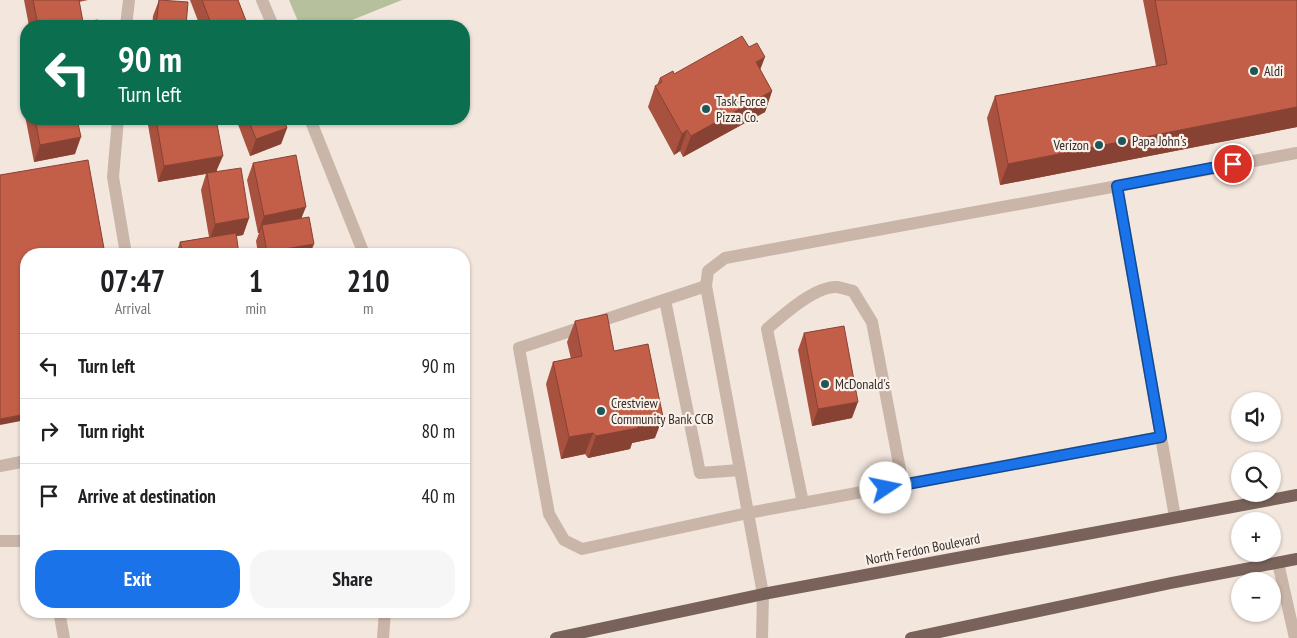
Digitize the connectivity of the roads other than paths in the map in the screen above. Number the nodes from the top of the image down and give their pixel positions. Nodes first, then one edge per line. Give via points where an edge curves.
1 (129, 0) edge
2 (262, 0) edge
3 (127, 20) edge
4 (270, 20) edge
5 (117, 125) edge
6 (312, 125) edge
7 (1297, 152) edge
8 (1117, 186) junction
9 (125, 248) edge
10 (362, 248) edge
11 (706, 286) junction
12 (665, 300) junction
13 (1161, 437) junction
14 (20, 462) edge
15 (0, 466) edge
16 (740, 470) junction
17 (903, 484) junction
18 (1297, 496) edge
19 (803, 503) junction
20 (748, 513) junction
21 (1175, 517) junction
22 (0, 541) edge
23 (20, 541) edge
24 (1297, 559) edge
25 (1278, 563) junction
26 (763, 594) junction
27 (60, 618) edge
28 (384, 618) edge
29 (64, 638) edge
30 (383, 638) edge
31 (556, 638) edge
32 (762, 638) edge
33 (911, 638) edge
34 (1295, 638) edge

1 - 3 street
2 - 4 street
5 - 9 street via 113,177
6 - 10 street
7 - 8 street
8 - 11 street via 725,258 708,271
8 - 13 street
11 - 12 street
11 - 16 street
12 - 16 street via 700,473
12 - 20 street via 518,348 549,514 564,540 582,549
13 - 17 street
13 - 21 street
14 - 15 street
16 - 20 street
17 - 19 street
17 - 19 street via 872,322 853,291 836,287 816,292 767,330
18 - 21 main road, North Ferdon Boulevard
19 - 20 street
20 - 26 street
21 - 26 main road, North Ferdon Boulevard
22 - 23 street
24 - 25 main road
25 - 33 main road
25 - 34 street
26 - 31 main road, North Ferdon Boulevard
26 - 32 street
27 - 29 street
28 - 30 street

